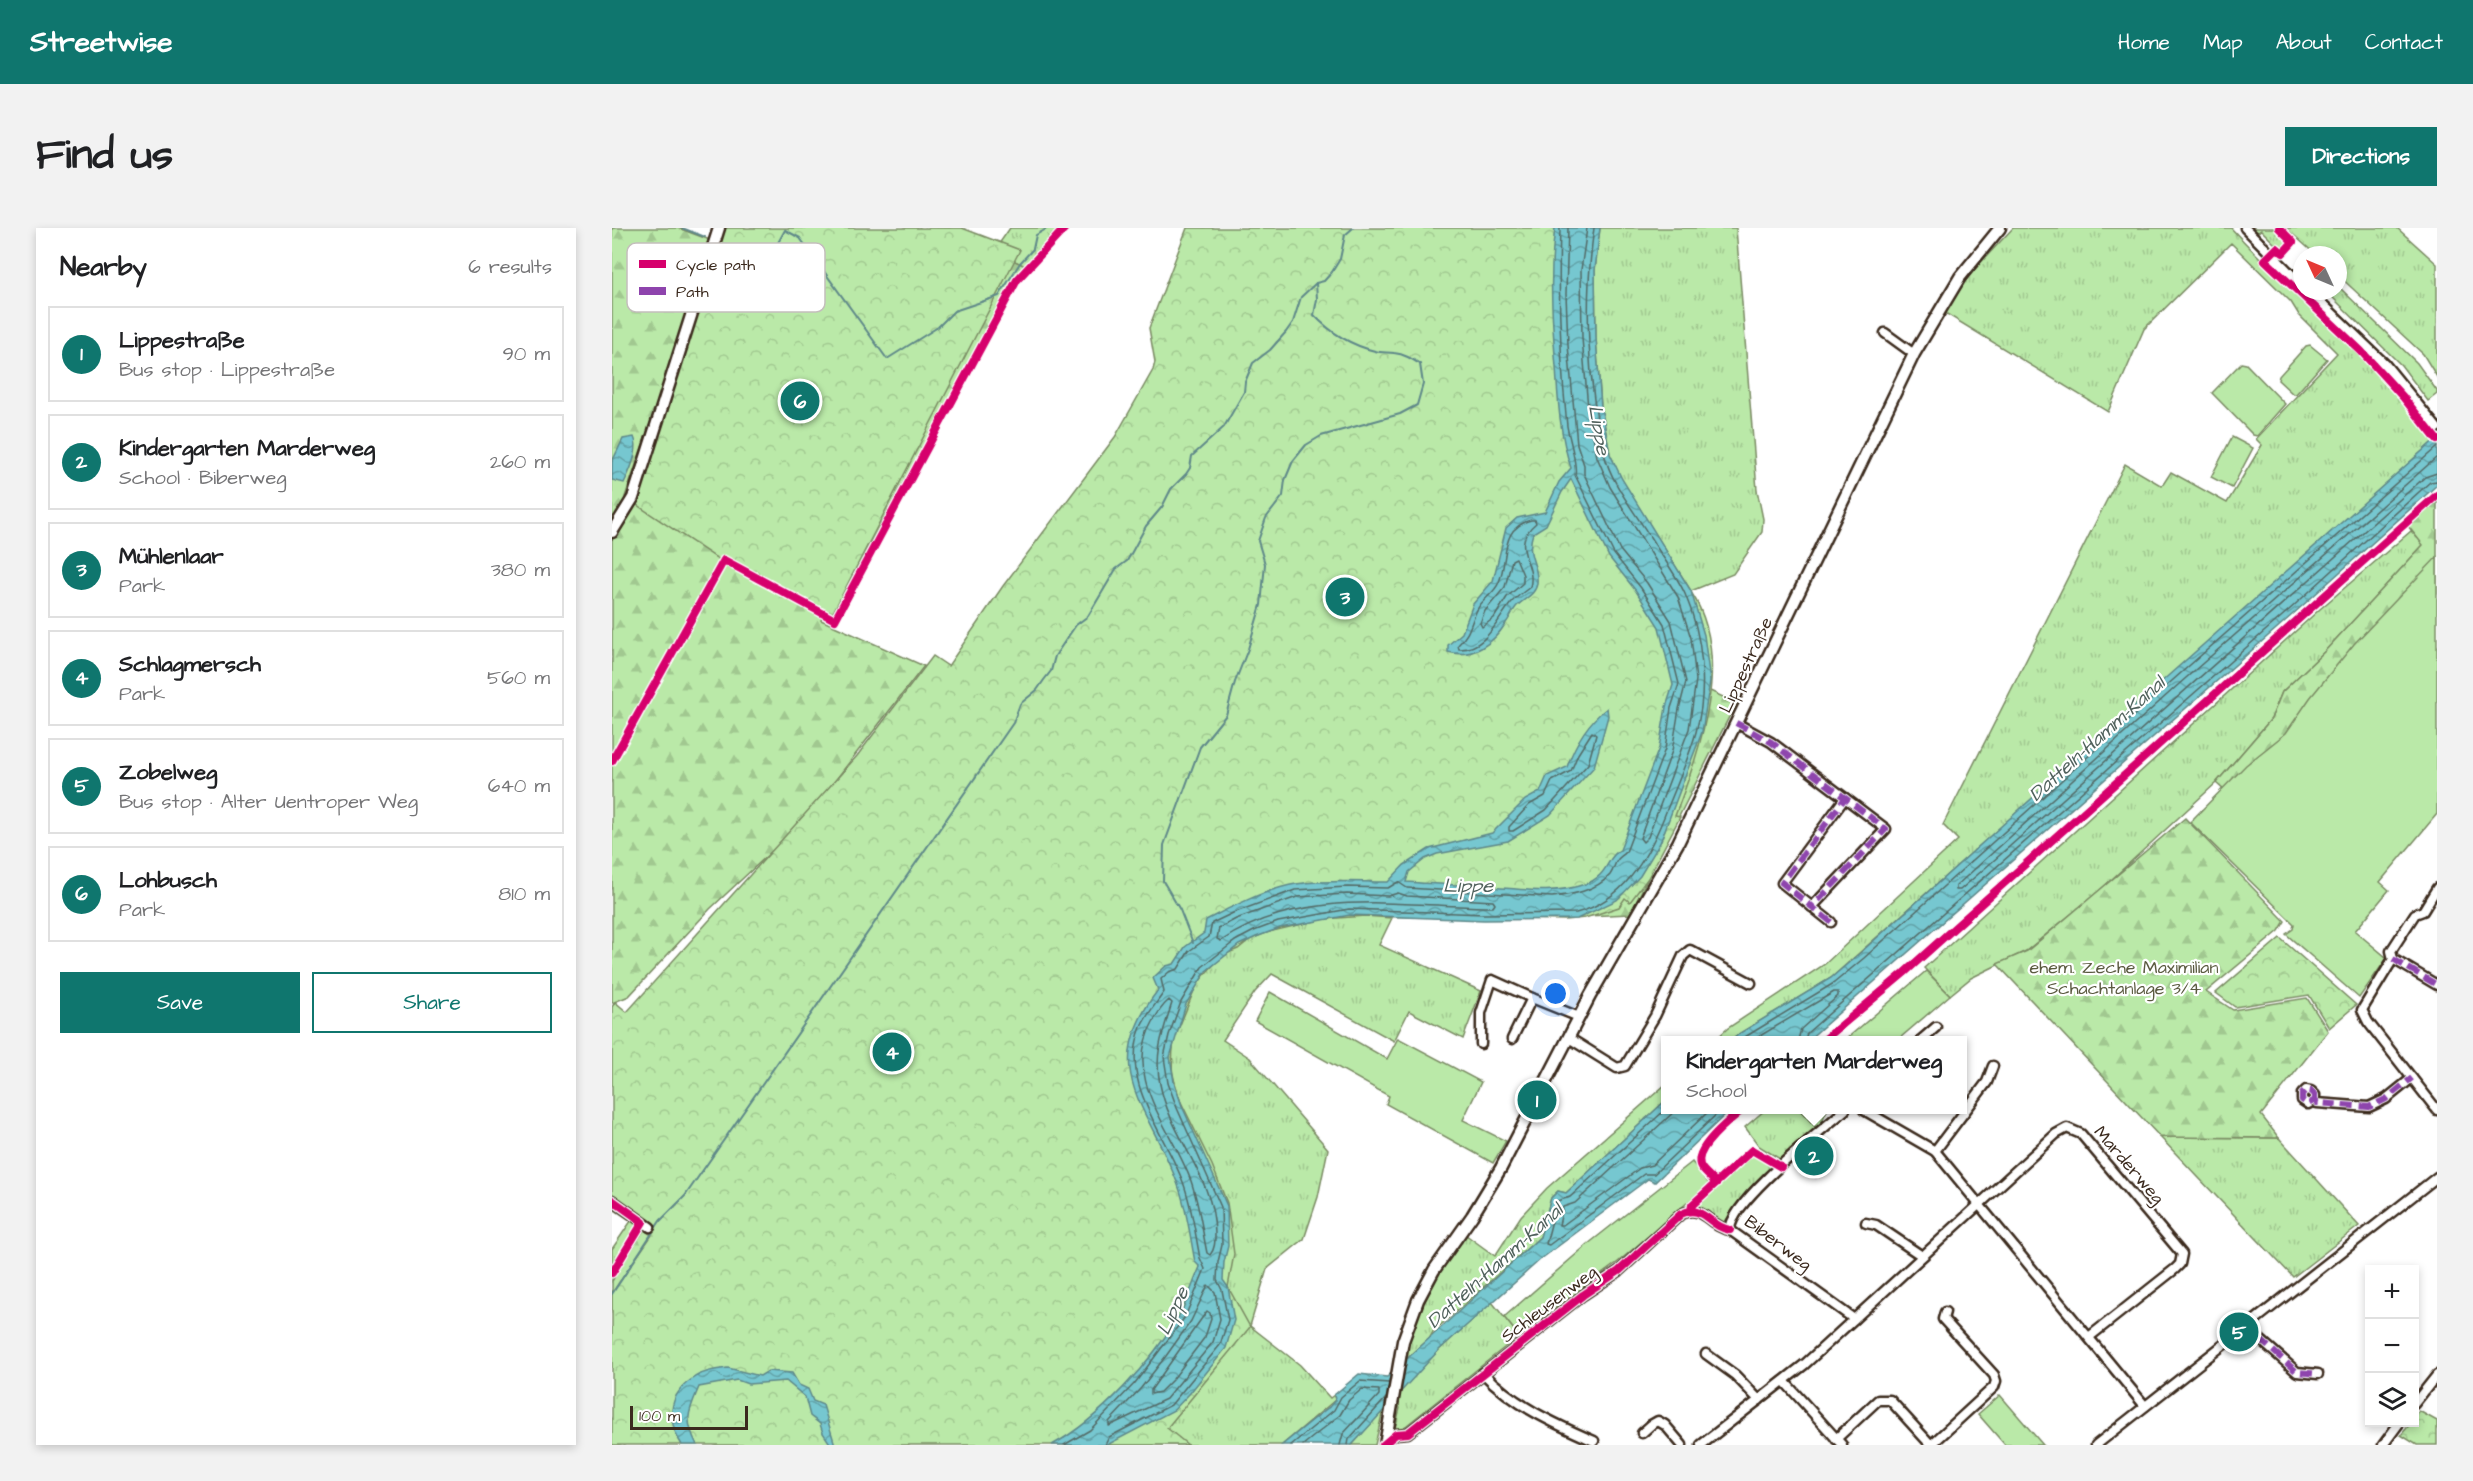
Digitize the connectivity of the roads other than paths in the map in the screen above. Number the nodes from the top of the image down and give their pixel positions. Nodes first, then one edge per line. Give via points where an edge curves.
1 (719, 228) edge
2 (2000, 228) edge
3 (2245, 228) edge
4 (714, 243) edge
5 (2293, 276) edge
6 (2317, 300) edge
7 (692, 312) edge
8 (1885, 333) dead end
9 (1914, 354) junction
10 (2437, 428) edge
11 (612, 532) edge
12 (1736, 723) junction
13 (1845, 798) junction
14 (2437, 888) edge
15 (1812, 907) junction
16 (1831, 922) dead end
17 (2393, 959) junction
18 (1751, 983) dead end
19 (2437, 985) edge
20 (1532, 998) junction
21 (1579, 1017) junction
22 (1936, 1028) dead end
23 (1927, 1036) edge
24 (1569, 1038) junction
25 (1512, 1039) dead end
26 (1481, 1044) dead end
27 (1993, 1066) dead end
28 (2412, 1078) junction
29 (2315, 1100) dead end
30 (1967, 1109) edge
31 (2437, 1110) edge
32 (1840, 1114) edge
33 (1871, 1114) edge
34 (1963, 1114) edge
35 (1935, 1151) junction
36 (2437, 1177) edge
37 (612, 1200) edge
38 (1979, 1205) junction
39 (1866, 1222) dead end
40 (650, 1227) dead end
41 (1730, 1230) junction
42 (1922, 1256) junction
43 (1945, 1312) dead end
44 (1854, 1319) junction
45 (2246, 1327) junction
46 (2089, 1337) junction
47 (1706, 1354) dead end
48 (1483, 1373) junction
49 (2318, 1374) dead end
50 (2437, 1375) edge
51 (1784, 1380) junction
52 (2419, 1399) edge
53 (1759, 1400) junction
54 (2145, 1406) junction
55 (2396, 1427) edge
56 (1642, 1433) dead end
57 (1594, 1440) dead end
58 (1839, 1442) edge
59 (1385, 1443) edge
60 (1682, 1445) edge
61 (1701, 1445) edge
62 (2096, 1445) edge
63 (2383, 1445) edge

1 - 4 main road
2 - 9 main road, Lippestraße via 1960,277
3 - 5 street
6 - 10 street via 2385,364
7 - 11 main road via 633,498
8 - 9 street
9 - 12 main road, Lippestraße
12 - 13 street via 1771,742
12 - 21 main road, Lippestraße via 1678,843
13 - 15 street via 1782,882
13 - 15 street via 1886,829
14 - 17 street via 2391,951
15 - 16 street
17 - 19 street
17 - 28 street via 2362,1010
18 - 24 street via 1690,950 1683,956 1655,1016 1625,1066 1617,1068
20 - 21 street
20 - 25 street
20 - 26 street via 1492,980 1481,1013
21 - 24 main road, Lippestraße
22 - 23 street
24 - 59 main road, Lippestraße via 1502,1168 1430,1278 1408,1323
27 - 30 street via 1987,1082
28 - 29 street via 2369,1107
28 - 31 street
32 - 41 street, Biberweg via 1746,1198 1731,1220
33 - 35 street
34 - 35 street
35 - 38 street
36 - 45 street
37 - 40 street
38 - 42 street, Marderweg
38 - 46 street
38 - 46 street, Marderweg via 2061,1130 2073,1129 2177,1246 2180,1264
39 - 42 street
41 - 44 street, Biberweg
41 - 48 street, Schleusenweg via 1696,1211 1680,1214 1619,1270
42 - 44 street, Marderweg
43 - 58 street via 1943,1319 1994,1375 1994,1387 1931,1445 1886,1399 1878,1400
44 - 51 street, Marderweg
45 - 49 street via 2297,1372
45 - 54 street
46 - 54 street
47 - 53 street via 1736,1375
48 - 57 street via 1499,1389 1535,1412
48 - 59 street, Schleusenweg via 1408,1433 1396,1434
50 - 52 street
51 - 53 street, Marderweg
51 - 58 street
53 - 61 street, Marderweg
54 - 62 street
55 - 63 street
56 - 60 street via 1659,1421

